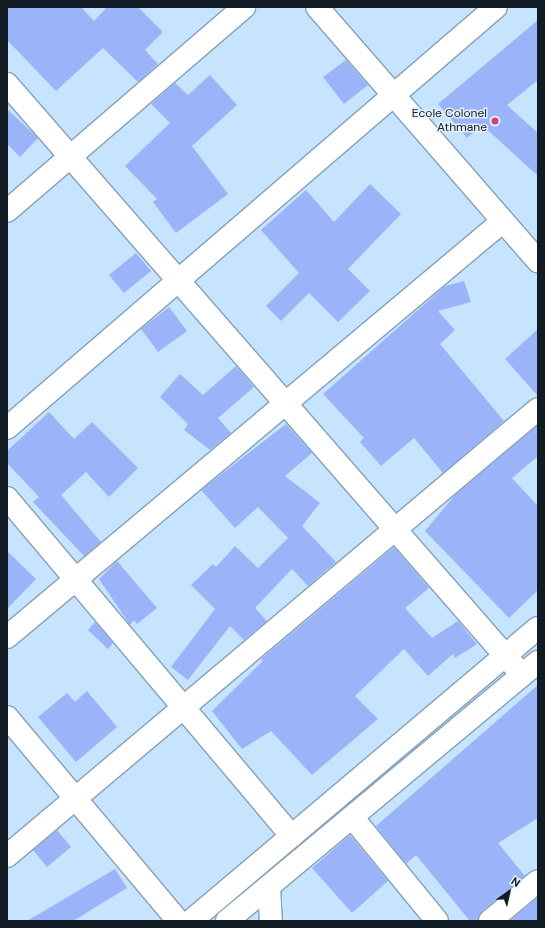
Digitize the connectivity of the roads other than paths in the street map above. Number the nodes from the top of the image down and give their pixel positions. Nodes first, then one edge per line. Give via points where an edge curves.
1 (244, 7) edge
2 (317, 7) edge
3 (496, 7) edge
4 (7, 84) edge
5 (394, 95) junction
6 (70, 156) junction
7 (7, 211) edge
8 (502, 221) junction
9 (538, 262) edge
10 (179, 281) junction
11 (286, 404) junction
12 (538, 409) edge
13 (7, 428) edge
14 (7, 498) edge
15 (396, 531) junction
16 (76, 579) junction
17 (538, 628) edge
18 (7, 637) edge
19 (505, 656) junction
20 (530, 668) edge
21 (184, 708) junction
22 (7, 717) edge
23 (76, 799) junction
24 (352, 817) junction
25 (292, 836) junction
26 (7, 856) edge
27 (538, 881) edge
28 (269, 886) junction
29 (178, 921) edge
30 (191, 921) edge
31 (227, 921) edge
32 (271, 921) edge
33 (437, 921) edge
34 (490, 921) edge

1 - 6 street
2 - 5 street
3 - 5 street
4 - 6 street
5 - 8 street
5 - 10 street
6 - 7 street
6 - 10 street
8 - 9 street
8 - 11 street
10 - 11 street
10 - 13 street
11 - 15 street
11 - 16 street
12 - 15 street
14 - 16 street
15 - 19 street
15 - 21 street
16 - 18 street
16 - 21 street
17 - 19 street
19 - 20 street
19 - 25 street
20 - 24 street
21 - 23 street
21 - 25 street
22 - 23 street
23 - 26 street
23 - 29 street
24 - 28 street
24 - 33 street
25 - 30 street
27 - 34 street
28 - 31 street
28 - 32 street

